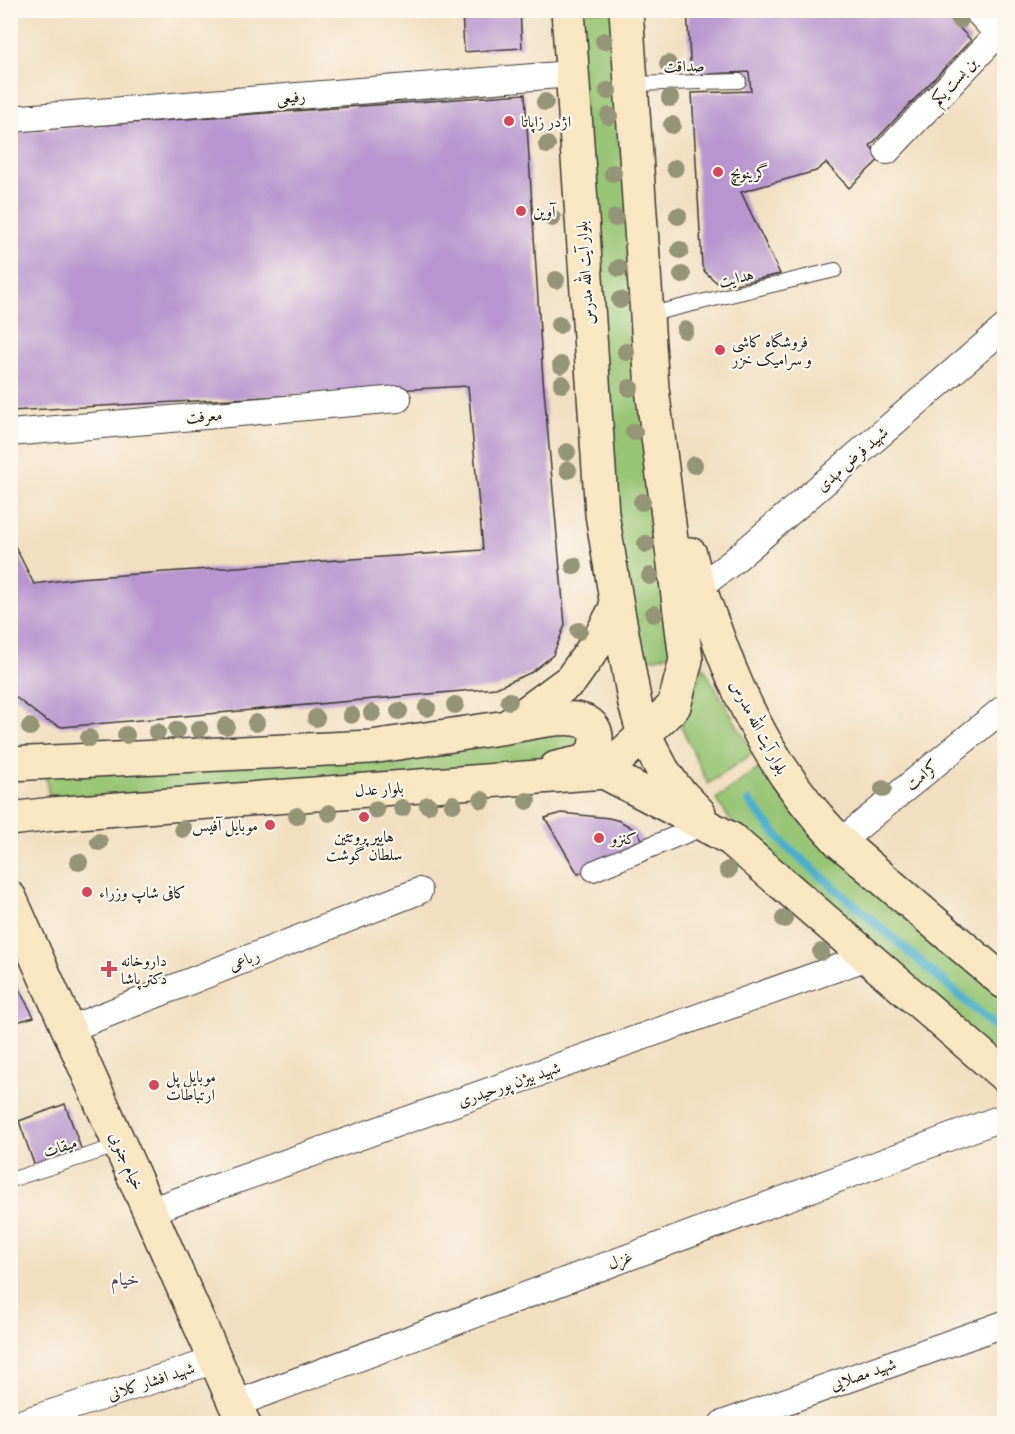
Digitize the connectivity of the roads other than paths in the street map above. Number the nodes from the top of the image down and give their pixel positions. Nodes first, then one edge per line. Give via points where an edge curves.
1 (568, 10) edge
2 (626, 10) edge
3 (975, 10) edge
4 (571, 74) junction
5 (739, 81) dead end
6 (630, 84) junction
7 (10, 119) edge
8 (888, 151) dead end
9 (835, 270) dead end
10 (645, 316) junction
11 (1005, 328) edge
12 (652, 388) junction
13 (398, 399) dead end
14 (10, 433) edge
15 (698, 588) junction
16 (617, 606) junction
17 (629, 664) junction
18 (680, 678) junction
19 (1005, 708) edge
20 (507, 727) junction
21 (644, 734) junction
22 (10, 749) edge
23 (43, 762) junction
24 (10, 764) edge
25 (604, 772) junction
26 (502, 779) junction
27 (10, 819) edge
28 (720, 833) junction
29 (840, 842) junction
30 (593, 871) dead end
31 (419, 891) dead end
32 (10, 898) edge
33 (19, 940) edge
34 (868, 957) junction
35 (1005, 982) edge
36 (69, 1029) junction
37 (1005, 1075) edge
38 (1005, 1117) edge
39 (120, 1145) junction
40 (10, 1180) edge
41 (149, 1211) junction
42 (1005, 1324) edge
43 (216, 1360) junction
44 (240, 1414) edge
45 (17, 1424) edge
46 (722, 1424) edge

1 - 4 main road, بلوار آیت الله مدرس
2 - 6 main road, بلوار آیت الله مدرس
3 - 8 street, بن بست یکم via 999,34
4 - 7 street, رفیعی
4 - 16 main road, بلوار آیت الله مدرس via 602,514
5 - 6 lane, صداقت
6 - 10 main road, بلوار آیت الله مدرس
9 - 10 lane, هدایت
10 - 12 main road, بلوار آیت الله مدرس
11 - 15 street, شهید فرض مهدی
12 - 15 main road, بلوار آیت الله مدرس
12 - 18 main road, بلوار آیت الله مدرس via 686,660
13 - 14 street, معرفت
15 - 29 main road, بلوار آیت الله مدرس via 729,671 769,750 790,785
16 - 17 main road, بلوار آیت الله مدرس
16 - 20 main road via 571,680
17 - 18 main road via 649,691 668,690
17 - 21 main road, بلوار آیت الله مدرس
18 - 21 main road, بلوار آیت الله مدرس via 674,706
19 - 29 street, کرامت
20 - 23 main road via 371,747
20 - 26 main road via 575,718 592,726 595,748 583,762
21 - 25 main road, بلوار آیت الله مدرس
21 - 28 main road, بلوار آیت الله مدرس via 675,788
22 - 23 main road
23 - 24 main road
25 - 26 main road, بلوار عدل
25 - 28 main road
26 - 27 main road, بلوار عدل
28 - 30 street
28 - 34 main road
29 - 35 main road, بلوار آیت الله مدرس
31 - 36 street, رباعی
32 - 33 main road, خیام جنوبی
33 - 36 main road, خیام جنوبی
34 - 37 main road
34 - 41 street, شهید بیژن پورحیدری
36 - 39 main road, خیام جنوبی
38 - 44 street, غزل
39 - 40 lane, میقات
39 - 41 main road, خیام جنوبی
41 - 43 main road, خیام جنوبی
42 - 46 street, شهید مصلایی
43 - 44 main road, خیام جنوبی
43 - 45 street, شهید افشار کلانی

